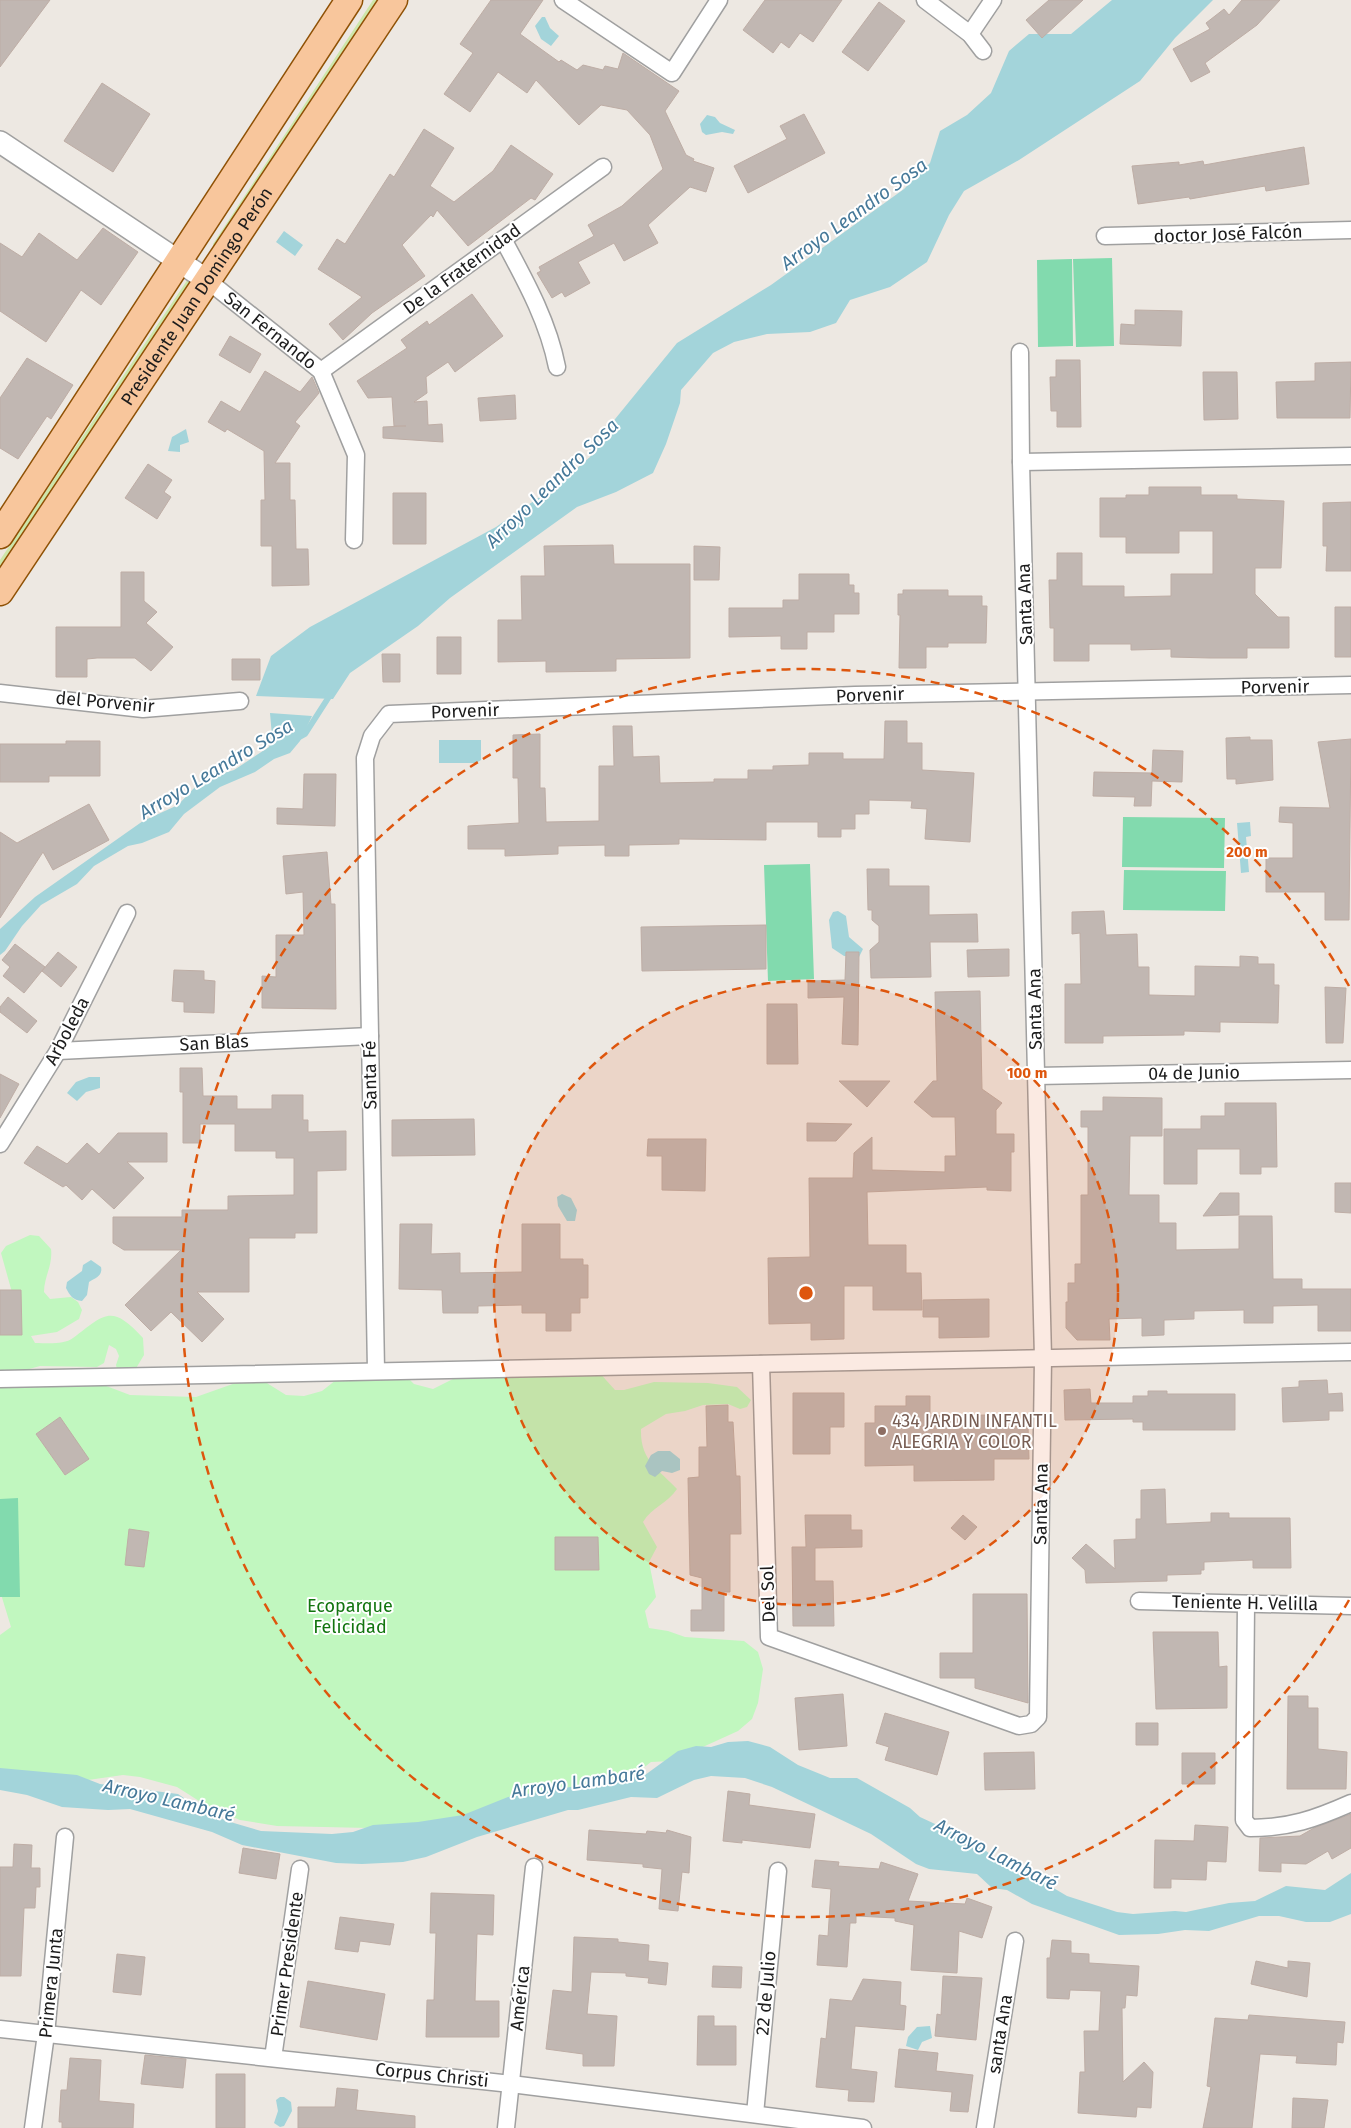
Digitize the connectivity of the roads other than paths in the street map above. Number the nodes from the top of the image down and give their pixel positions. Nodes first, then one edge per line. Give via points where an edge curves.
1 (348, 0) edge
2 (394, 0) edge
3 (563, 0) edge
4 (719, 0) edge
5 (925, 0) edge
6 (993, 0) edge
7 (970, 34) junction
8 (983, 51) dead end
9 (0, 142) edge
10 (603, 167) dead end
11 (1351, 230) edge
12 (1104, 236) dead end
13 (502, 239) junction
14 (177, 260) junction
15 (207, 280) junction
16 (1020, 352) dead end
17 (557, 367) dead end
18 (321, 371) junction
19 (1351, 456) edge
20 (1021, 462) junction
21 (0, 535) edge
22 (354, 540) dead end
23 (0, 592) edge
24 (1351, 685) edge
25 (1028, 692) junction
26 (0, 693) edge
27 (240, 701) dead end
28 (389, 714) joint
29 (127, 913) dead end
30 (370, 1036) junction
31 (58, 1051) junction
32 (1351, 1070) edge
33 (1036, 1076) junction
34 (0, 1144) edge
35 (1351, 1352) edge
36 (1043, 1358) junction
37 (761, 1364) junction
38 (376, 1370) junction
39 (0, 1379) edge
40 (1139, 1601) dead end
41 (1246, 1604) junction
42 (1351, 1606) edge
43 (1031, 1724) joint
44 (1351, 1804) edge
45 (65, 1837) dead end
46 (534, 1867) dead end
47 (300, 1869) dead end
48 (778, 1871) dead end
49 (1015, 1941) dead end
50 (0, 2029) edge
51 (46, 2034) junction
52 (273, 2058) junction
53 (511, 2084) junction
54 (754, 2114) junction
55 (33, 2128) edge
56 (506, 2128) edge
57 (863, 2128) edge
58 (985, 2128) edge

1 - 14 main road, Presidente Juan Domingo Perón
2 - 15 main road, Presidente Juan Domingo Perón
3 - 4 street via 672,72
5 - 7 street
6 - 7 street
7 - 8 street
9 - 14 street, San Fernando
10 - 13 street, De la Fraternidad
11 - 12 street, doctor José Falcón
13 - 17 street via 528,284 552,337
13 - 18 street, De la Fraternidad
14 - 15 street, San Fernando
14 - 21 main road, Presidente Juan Domingo Perón
15 - 18 street, San Fernando
15 - 23 main road, Presidente Juan Domingo Perón
16 - 20 street, Santa Ana
18 - 22 street, San Fernando via 356,455
19 - 20 street
20 - 25 street, Santa Ana
24 - 25 street, Porvenir
25 - 28 street, Porvenir via 855,695
25 - 33 street, Santa Ana
26 - 27 street, del Porvenir via 142,709
28 - 30 street, Santa Fé via 372,736 365,758
29 - 31 street, Arboleda
30 - 31 street, San Blas
30 - 38 street, Santa Fé
31 - 34 street, Arboleda
32 - 33 street, 04 de Junio
33 - 36 street, Santa Ana
35 - 36 street
36 - 37 street
36 - 43 street, Santa Ana via 1038,1717
37 - 38 street
37 - 43 street, Del Sol via 769,1637 1020,1726
38 - 39 street
40 - 41 street, Teniente H. Velilla
41 - 42 street, Teniente H. Velilla
41 - 44 street via 1244,1820 1250,1828 1295,1825
45 - 51 street, Primera Junta
46 - 53 street, América
47 - 52 street, Primer Presidente
48 - 54 street, 22 de Julio
49 - 58 street, santa Ana
50 - 51 street, Corpus Christi
51 - 52 street, Corpus Christi
51 - 55 street, Primera Junta
52 - 53 street, Corpus Christi
53 - 54 street, Corpus Christi
53 - 56 street, América
54 - 57 street, Corpus Christi

